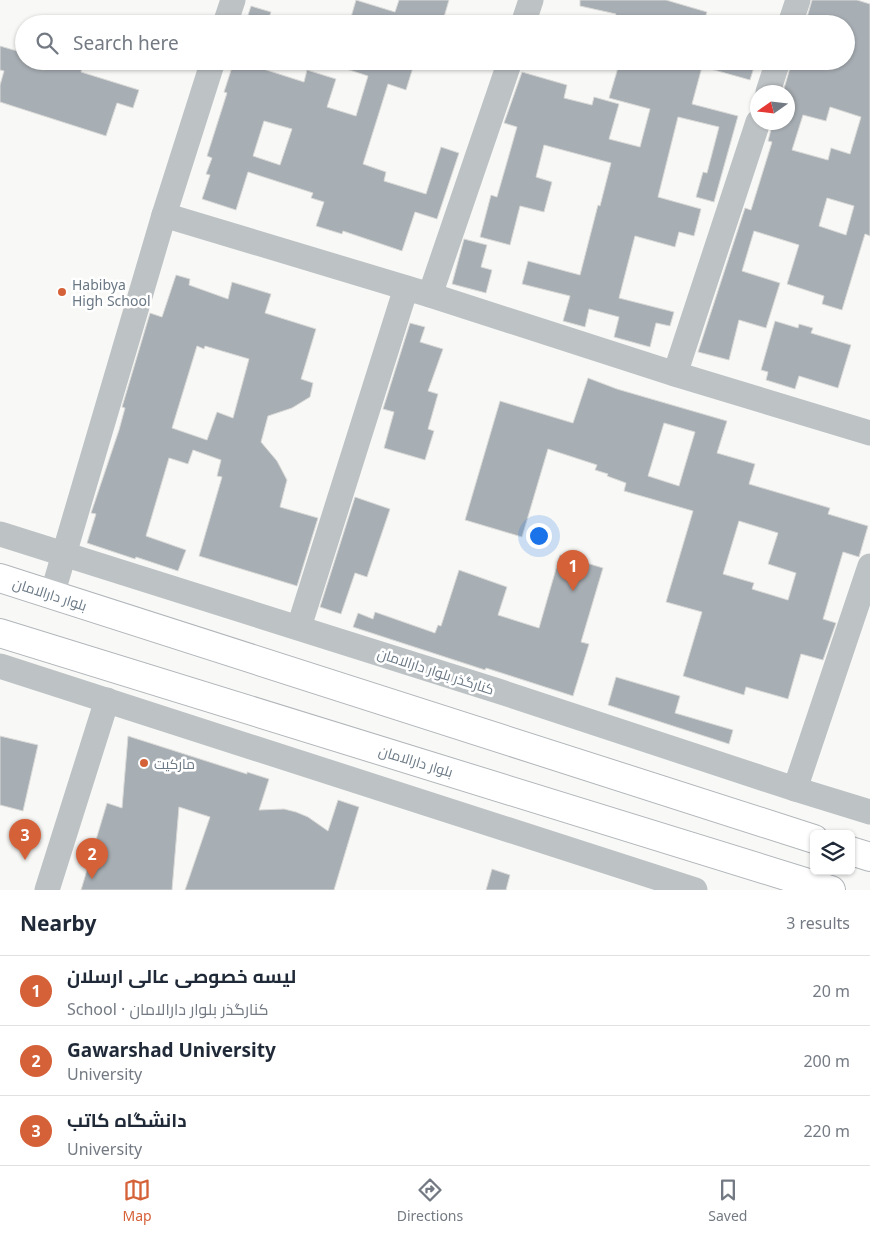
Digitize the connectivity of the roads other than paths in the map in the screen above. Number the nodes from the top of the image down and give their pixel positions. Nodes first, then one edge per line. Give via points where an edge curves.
1 (232, 0) edge
2 (531, 0) edge
3 (798, 0) edge
4 (228, 15) edge
5 (526, 15) edge
6 (793, 15) edge
7 (210, 70) edge
8 (507, 70) edge
9 (775, 70) edge
10 (770, 85) edge
11 (755, 130) edge
12 (164, 215) junction
13 (406, 288) junction
14 (430, 295) junction
15 (675, 374) junction
16 (870, 433) edge
17 (0, 534) edge
18 (63, 555) junction
19 (870, 566) edge
20 (0, 578) edge
21 (52, 595) junction
22 (299, 627) junction
23 (0, 633) edge
24 (0, 666) edge
25 (106, 700) junction
26 (795, 790) junction
27 (870, 812) edge
28 (810, 838) edge
29 (855, 852) edge
30 (870, 857) edge
31 (47, 890) edge
32 (694, 890) edge
33 (831, 890) edge

1 - 4 street
2 - 5 street
3 - 6 street
7 - 12 street
8 - 14 street
9 - 10 street
11 - 15 street
12 - 13 street
12 - 18 street
13 - 14 street
13 - 22 street
14 - 15 street
15 - 16 street
17 - 18 street, کنارگذر بلوار دارالامان
18 - 21 street
18 - 22 street, کنارگذر بلوار دارالامان
19 - 26 street
20 - 21 main road, بلوار دارالامان
21 - 28 main road, بلوار دارالامان
22 - 26 street, کنارگذر بلوار دارالامان
23 - 33 main road, بلوار دارالامان
24 - 25 street
25 - 31 street
25 - 32 street
26 - 27 street, کنارگذر بلوار دارالامان
29 - 30 main road

